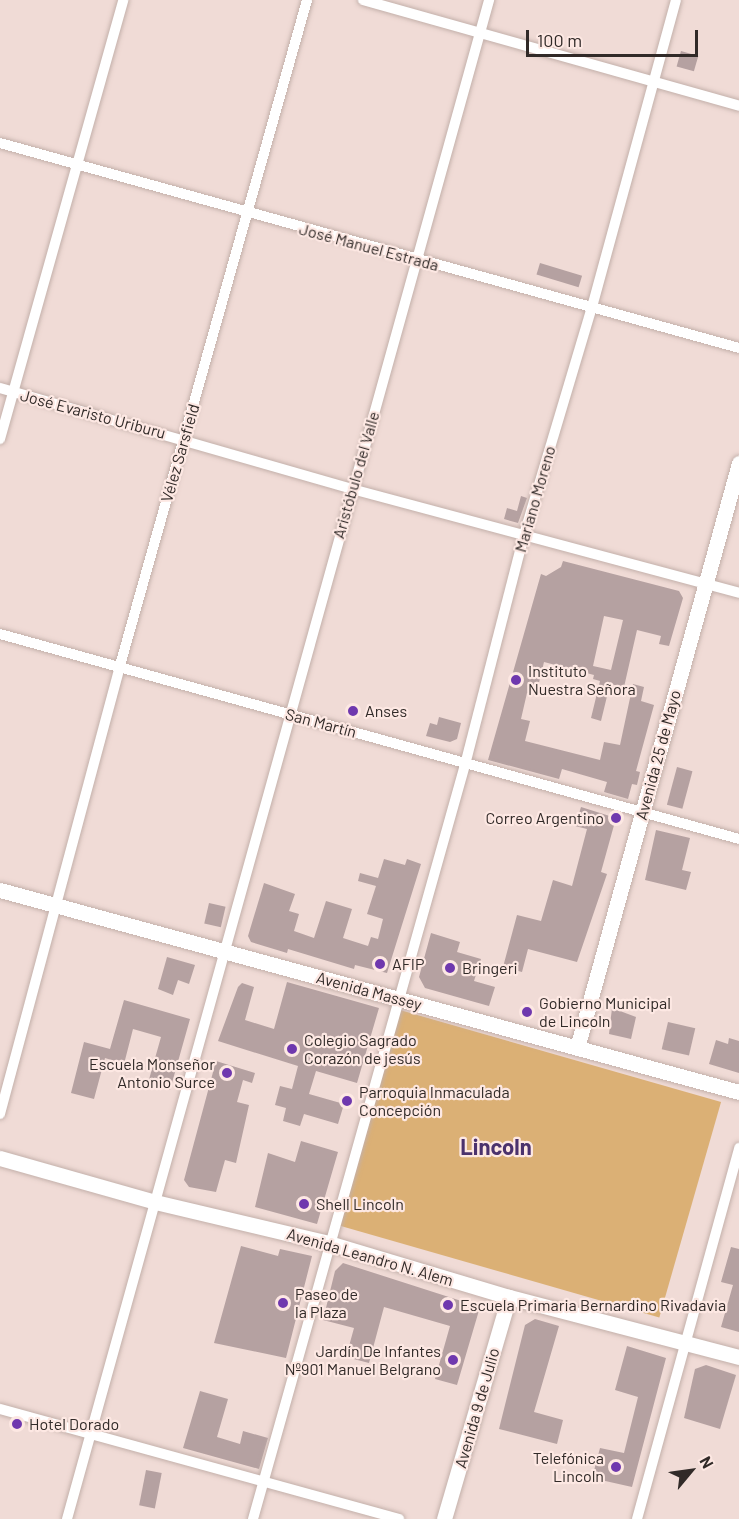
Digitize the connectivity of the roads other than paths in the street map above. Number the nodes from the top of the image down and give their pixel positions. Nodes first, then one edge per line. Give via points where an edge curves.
1 (123, 0) edge
2 (307, 0) edge
3 (363, 0) edge
4 (489, 0) edge
5 (676, 0) edge
6 (479, 33) junction
7 (653, 80) junction
8 (739, 106) edge
9 (0, 143) edge
10 (78, 164) junction
11 (245, 213) junction
12 (420, 261) junction
13 (592, 307) junction
14 (739, 348) edge
15 (0, 388) edge
16 (14, 392) junction
17 (184, 438) junction
18 (0, 440) edge
19 (739, 463) edge
20 (352, 489) junction
21 (524, 534) junction
22 (706, 582) junction
23 (739, 593) edge
24 (0, 634) edge
25 (119, 669) junction
26 (290, 716) junction
27 (466, 761) junction
28 (643, 811) junction
29 (739, 839) edge
30 (0, 890) edge
31 (57, 907) junction
32 (224, 951) junction
33 (397, 999) junction
34 (577, 1048) junction
35 (739, 1092) edge
36 (0, 1114) edge
37 (739, 1148) edge
38 (0, 1158) edge
39 (155, 1202) junction
40 (329, 1243) junction
41 (509, 1297) junction
42 (685, 1341) junction
43 (739, 1358) edge
44 (0, 1409) edge
45 (90, 1435) junction
46 (263, 1480) junction
47 (67, 1519) edge
48 (253, 1519) edge
49 (399, 1519) edge
50 (444, 1519) edge
51 (637, 1519) edge

1 - 10 street
2 - 11 street, Vélez Sarsfield
3 - 6 street
4 - 6 street, Aristóbulo del Valle
5 - 7 street, Mariano Moreno
6 - 7 street
6 - 12 street, Aristóbulo del Valle
7 - 8 street
7 - 13 street, Mariano Moreno
9 - 10 street, José Manuel Estrada
10 - 11 street, José Manuel Estrada
10 - 16 street
11 - 12 street, José Manuel Estrada
11 - 17 street, Vélez Sarsfield
12 - 13 street, José Manuel Estrada
12 - 20 street, Aristóbulo del Valle
13 - 14 street, José Manuel Estrada
13 - 21 street, Mariano Moreno
15 - 16 street, José Evaristo Uriburu
16 - 17 street, José Evaristo Uriburu
16 - 18 street
17 - 20 street, José Evaristo Uriburu
17 - 25 street, Vélez Sarsfield
19 - 22 main road, Avenida 25 de Mayo
20 - 21 street, José Evaristo Uriburu
20 - 26 street, Aristóbulo del Valle
21 - 22 street, José Evaristo Uriburu
21 - 27 street, Mariano Moreno
22 - 23 street, José Evaristo Uriburu
22 - 28 main road, Avenida 25 de Mayo
24 - 25 street, San Martín
25 - 26 street, San Martín
25 - 31 street, Vélez Sarsfield
26 - 27 street, San Martín
26 - 32 street, Aristóbulo del Valle
27 - 28 street, San Martín
27 - 33 street, Mariano Moreno
28 - 29 street, San Martín
28 - 34 main road, Avenida 25 de Mayo
30 - 31 main road, Avenida Massey
31 - 32 main road, Avenida Massey
31 - 36 street, Vélez Sarsfield
32 - 33 main road, Avenida Massey
32 - 39 street, Aristóbulo del Valle
33 - 34 main road, Avenida Massey
33 - 40 street, Mariano Moreno
34 - 35 main road, Avenida Massey
37 - 42 street
38 - 39 main road, Avenida Leandro N. Alem
39 - 40 main road, Avenida Leandro N. Alem
39 - 45 street, Aristóbulo del Valle
40 - 41 main road, Avenida Leandro N. Alem
40 - 46 street, Mariano Moreno
41 - 42 main road, Avenida Leandro N. Alem
41 - 50 main road, Avenida 9 de Julio
42 - 43 main road, Avenida Leandro N. Alem
42 - 51 street
44 - 45 street
45 - 46 street
45 - 47 street, Aristóbulo del Valle
46 - 48 street, Mariano Moreno
46 - 49 street

